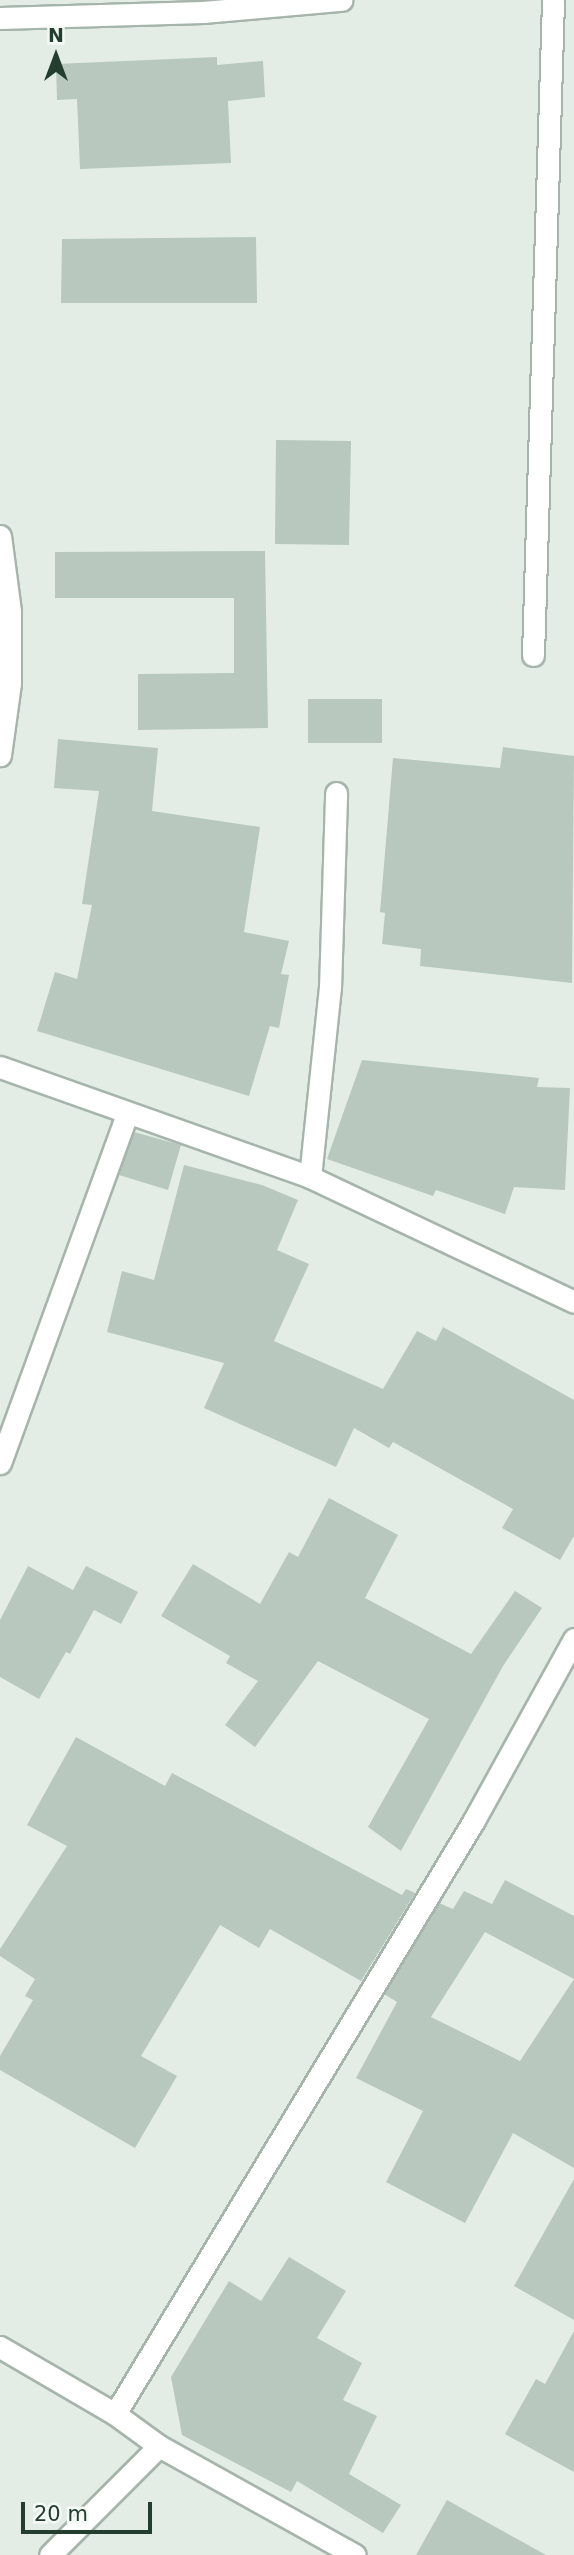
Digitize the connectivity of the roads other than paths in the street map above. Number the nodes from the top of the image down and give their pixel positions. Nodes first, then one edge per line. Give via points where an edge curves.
1 (341, 0) edge
2 (554, 0) edge
3 (0, 18) edge
4 (0, 536) edge
5 (533, 655) dead end
6 (0, 755) edge
7 (336, 793) dead end
8 (0, 1067) edge
9 (127, 1114) junction
10 (310, 1177) junction
11 (574, 1302) edge
12 (0, 1463) edge
13 (574, 1639) edge
14 (0, 2347) edge
15 (114, 2414) junction
16 (159, 2446) junction
17 (50, 2555) edge
18 (355, 2555) edge

1 - 3 street via 203,12
2 - 5 street
4 - 6 street via 10,611 10,683
7 - 10 street via 330,988
8 - 9 street
9 - 10 street
9 - 12 street
10 - 11 street
13 - 15 street via 474,1822
14 - 15 street
15 - 16 street
16 - 17 street
16 - 18 street

